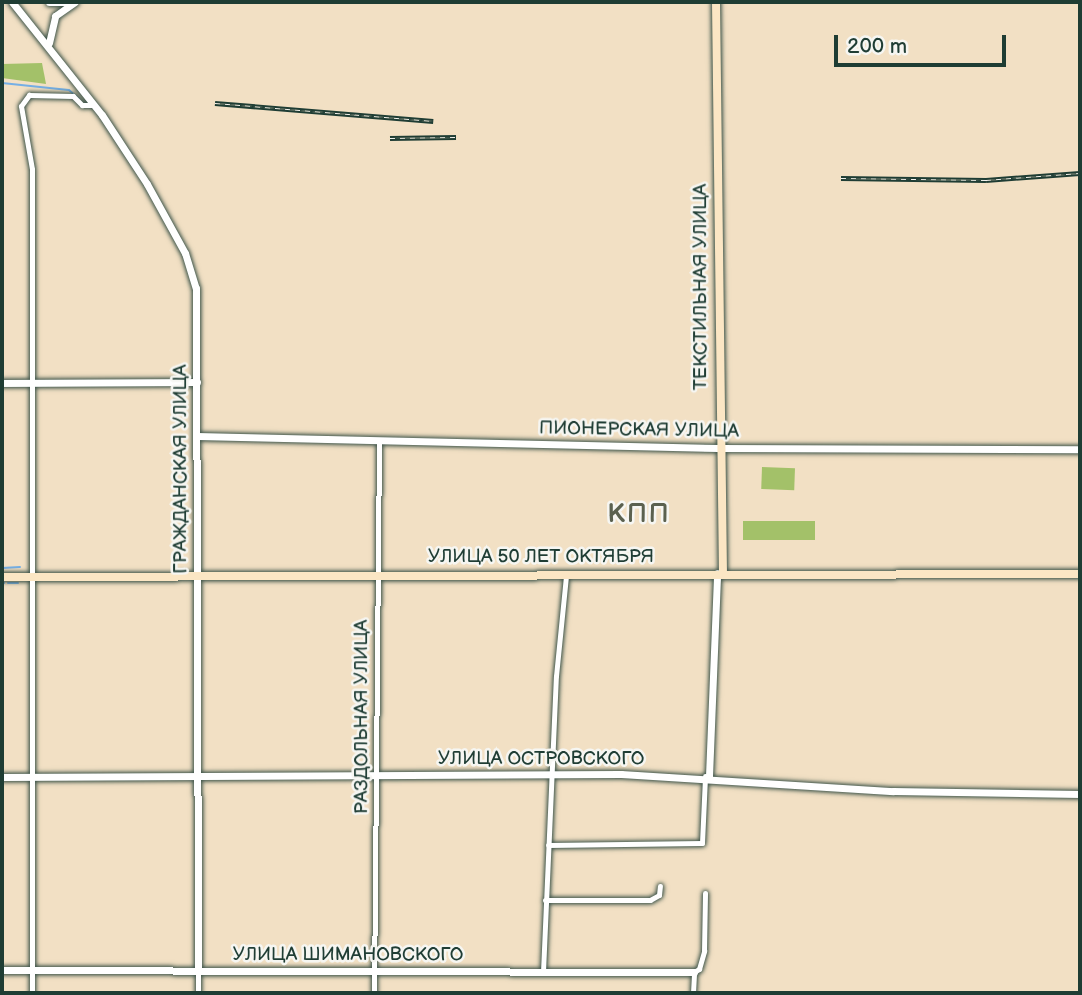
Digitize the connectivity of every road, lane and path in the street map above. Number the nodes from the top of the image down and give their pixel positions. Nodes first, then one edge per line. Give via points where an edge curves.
1 (12, 2) edge
2 (49, 2) edge
3 (74, 2) edge
4 (716, 2) edge
5 (49, 44) junction
6 (94, 105) junction
7 (197, 382) junction
8 (2, 383) edge
9 (32, 383) junction
10 (197, 436) junction
11 (379, 441) junction
12 (718, 448) junction
13 (1080, 449) edge
14 (567, 572) junction
15 (378, 573) junction
16 (720, 573) junction
17 (1080, 574) edge
18 (197, 575) junction
19 (2, 577) edge
20 (32, 577) junction
21 (551, 774) junction
22 (197, 776) junction
23 (377, 776) junction
24 (707, 776) junction
25 (2, 777) edge
26 (32, 777) junction
27 (1080, 794) edge
28 (548, 845) junction
29 (660, 886) dead end
30 (705, 893) dead end
31 (545, 900) junction
32 (2, 970) edge
33 (32, 970) junction
34 (198, 970) junction
35 (375, 971) junction
36 (543, 972) junction
37 (694, 972) junction
38 (32, 993) edge
39 (198, 993) edge
40 (374, 993) edge
41 (693, 993) edge

1 - 5 street, ГРАЖДАНСКАЯ УЛИЦА
2 - 3 street
3 - 5 street via 55,16
4 - 12 main road, ТЕКСТИЛЬНАЯ УЛИЦА
5 - 6 street, ГРАЖДАНСКАЯ УЛИЦА
6 - 7 street, ГРАЖДАНСКАЯ УЛИЦА via 148,184 191,269 197,304
6 - 9 street via 82,105 73,96 29,95 21,106 32,169
7 - 9 street
7 - 10 street, ГРАЖДАНСКАЯ УЛИЦА
8 - 9 street
9 - 20 street
10 - 11 street, ПИОНЕРСКАЯ УЛИЦА
10 - 18 street, ГРАЖДАНСКАЯ УЛИЦА
11 - 12 street, ПИОНЕРСКАЯ УЛИЦА
11 - 15 street, РАЗДОЛЬНАЯ УЛИЦА
12 - 13 street, ПИОНЕРСКАЯ УЛИЦА
12 - 16 main road, ТЕКСТИЛЬНАЯ УЛИЦА
14 - 15 main road, УЛИЦА 50 ЛЕТ ОКТЯБРЯ
14 - 16 main road, УЛИЦА 50 ЛЕТ ОКТЯБРЯ
14 - 21 street
15 - 18 main road, УЛИЦА 50 ЛЕТ ОКТЯБРЯ
15 - 23 street, РАЗДОЛЬНАЯ УЛИЦА
16 - 17 main road, УЛИЦА 50 ЛЕТ ОКТЯБРЯ
16 - 24 street, ТЕКСТИЛЬНАЯ УЛИЦА
18 - 20 main road, УЛИЦА 50 ЛЕТ ОКТЯБРЯ
18 - 22 street, ГРАЖДАНСКАЯ УЛИЦА
19 - 20 main road, УЛИЦА 50 ЛЕТ ОКТЯБРЯ
20 - 26 street
21 - 23 street, УЛИЦА ОСТРОВСКОГО
21 - 24 street, УЛИЦА ОСТРОВСКОГО
21 - 28 street
22 - 23 street, УЛИЦА ОСТРОВСКОГО
22 - 26 street, УЛИЦА ОСТРОВСКОГО
22 - 34 street, ГРАЖДАНСКАЯ УЛИЦА
23 - 35 street, РАЗДОЛЬНАЯ УЛИЦА
24 - 27 street, УЛИЦА ОСТРОВСКОГО via 892,791
24 - 28 street, ТЕКСТИЛЬНАЯ УЛИЦА via 702,843
25 - 26 street, УЛИЦА ОСТРОВСКОГО
26 - 33 street
28 - 31 street
29 - 31 street via 659,895 650,900
30 - 37 street via 702,962
31 - 36 street
32 - 33 street, УЛИЦА ШИМАНОВСКОГО
33 - 34 street, УЛИЦА ШИМАНОВСКОГО
33 - 38 street
34 - 35 street, УЛИЦА ШИМАНОВСКОГО
34 - 39 street, ГРАЖДАНСКАЯ УЛИЦА
35 - 36 street, УЛИЦА ШИМАНОВСКОГО
35 - 40 street, РАЗДОЛЬНАЯ УЛИЦА
36 - 37 street, УЛИЦА ШИМАНОВСКОГО
37 - 41 street

